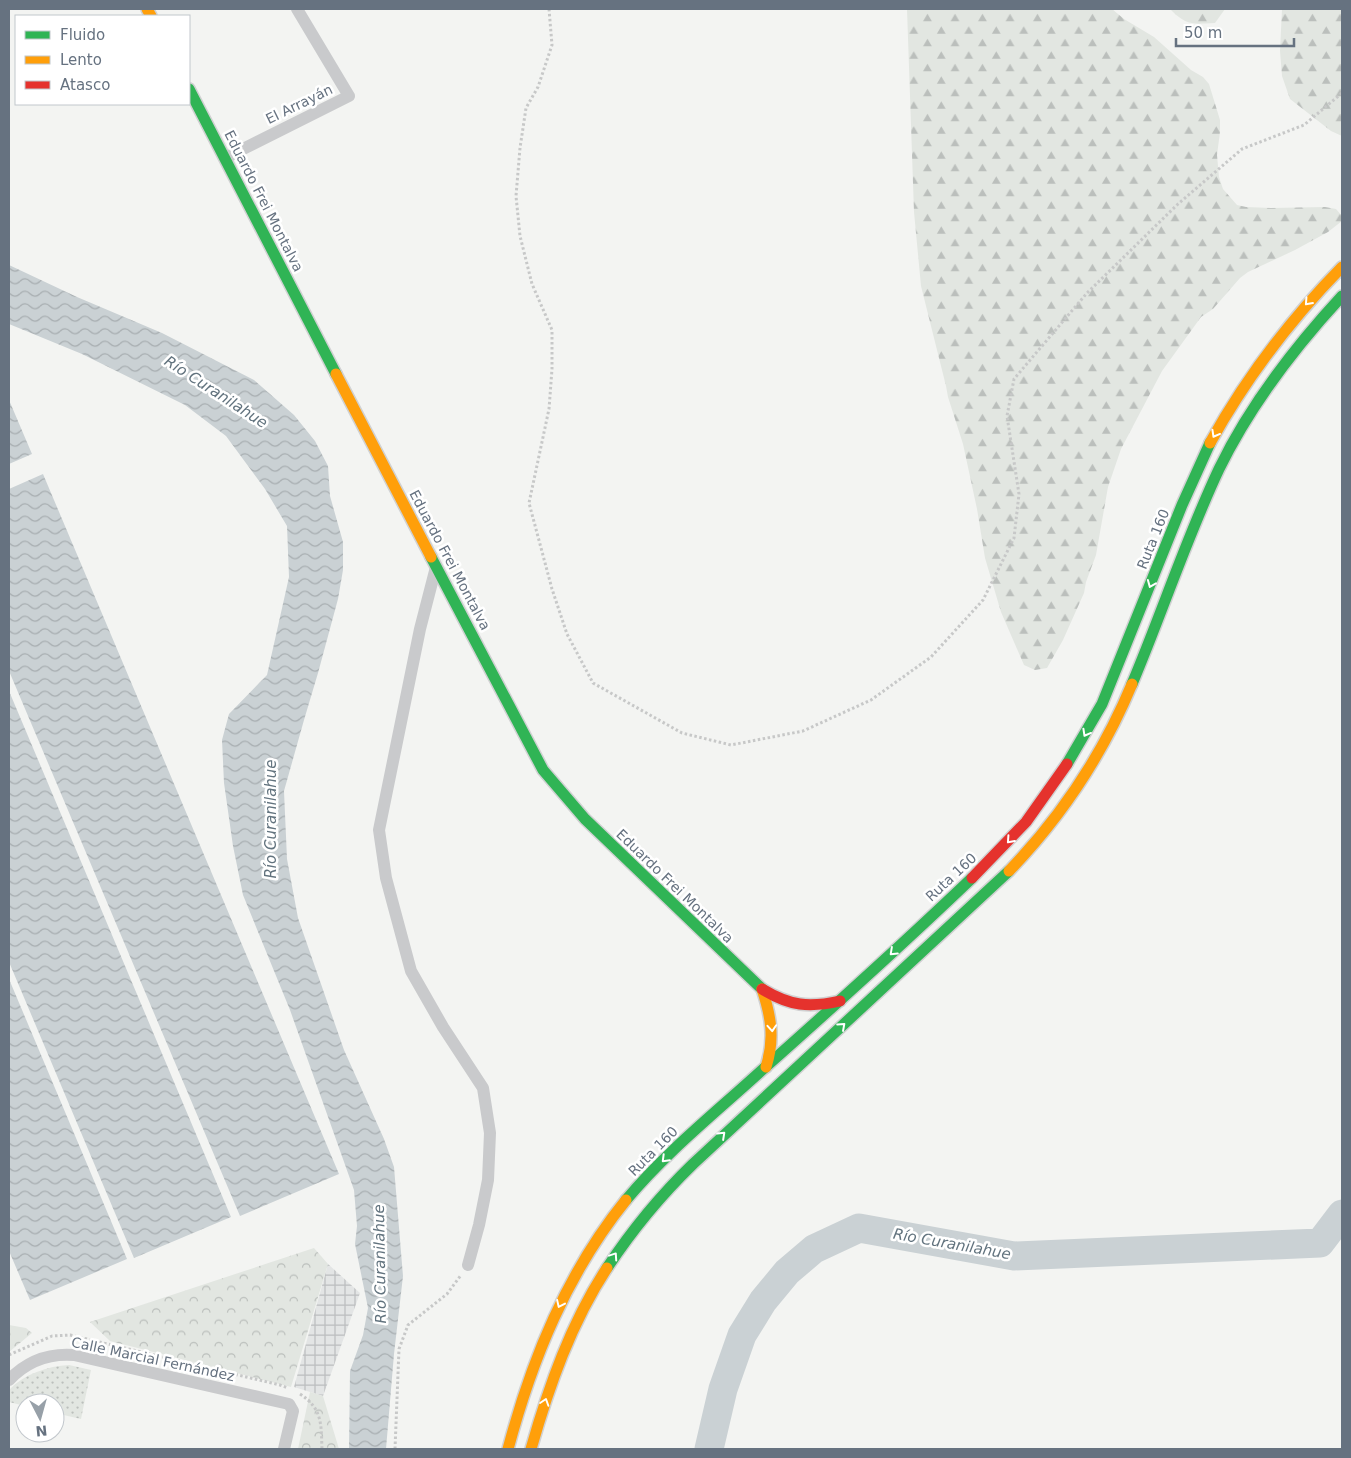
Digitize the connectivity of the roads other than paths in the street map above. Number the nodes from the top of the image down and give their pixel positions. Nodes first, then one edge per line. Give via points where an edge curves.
1 (298, 9) edge
2 (190, 91) edge
3 (225, 158) junction
4 (1342, 267) edge
5 (1342, 296) edge
6 (436, 567) junction
7 (762, 989) junction
8 (840, 1001) junction
9 (766, 1067) junction
10 (468, 1264) road end
11 (9, 1380) edge
12 (284, 1449) edge
13 (508, 1449) edge
14 (531, 1449) edge

1 - 3 street, El Arrayán via 349,96
2 - 3 main road, Eduardo Frei Montalva
3 - 6 main road, Eduardo Frei Montalva
4 -> 8 main road, Ruta 160 via 1275,342 1223,420 1190,487 1102,704 1057,781 1025,823 981,869
14 -> 5 main road via 555,1372 581,1312 611,1260 642,1218 695,1161 1004,876 1063,810 1092,765 1120,711 1207,498 1234,441 1286,361
6 - 7 main road, Eduardo Frei Montalva via 543,770 585,819
6 - 10 street via 379,830 386,878 411,972 483,1088 490,1133 488,1180
7 - 8 main road, Eduardo Frei Montalva via 796,1005 820,1006
7 -> 9 main road via 773,1031
8 - 9 main road, Ruta 160
9 -> 13 main road, Ruta 160 via 653,1171 598,1239 546,1336
11 - 12 street, Calle Marcial Fernández via 38,1359 74,1355 289,1404 293,1411

